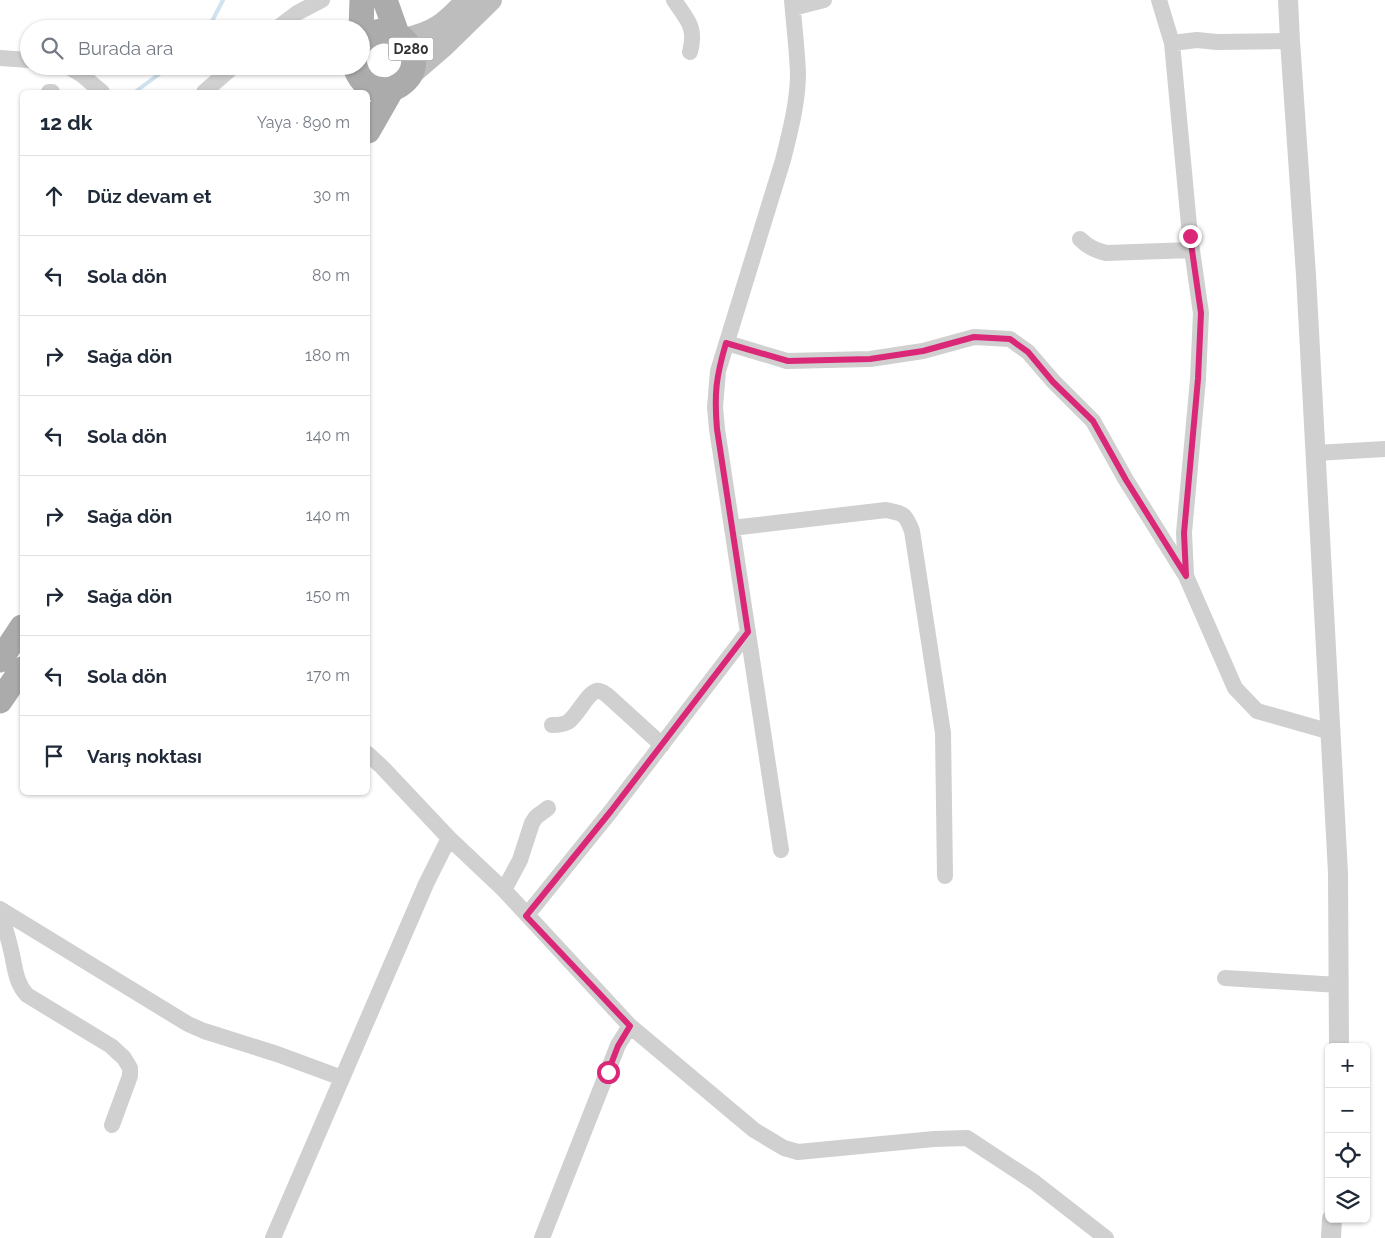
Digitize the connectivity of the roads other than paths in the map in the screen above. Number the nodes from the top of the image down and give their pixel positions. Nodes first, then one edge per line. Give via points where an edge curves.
1 (322, 0) edge
2 (362, 0) edge
3 (385, 0) edge
4 (467, 0) edge
5 (491, 0) edge
6 (674, 0) edge
7 (824, 0) edge
8 (1159, 0) edge
9 (1288, 0) edge
10 (793, 4) edge
11 (288, 20) edge
12 (361, 20) edge
13 (370, 35) edge
14 (400, 36) junction
15 (1290, 41) junction
16 (1172, 43) junction
17 (690, 52) dead end
18 (0, 58) edge
19 (20, 59) edge
20 (82, 75) edge
21 (224, 75) edge
22 (353, 75) edge
23 (359, 75) edge
24 (400, 83) junction
25 (100, 90) edge
26 (206, 90) edge
27 (349, 90) edge
28 (370, 128) edge
29 (1080, 239) dead end
30 (1192, 250) junction
31 (726, 343) junction
32 (1385, 448) edge
33 (1316, 453) junction
34 (732, 528) junction
35 (1186, 576) junction
36 (20, 630) edge
37 (748, 632) junction
38 (3, 653) edge
39 (20, 672) edge
40 (0, 701) edge
41 (552, 725) dead end
42 (1331, 732) junction
43 (662, 745) junction
44 (370, 756) edge
45 (548, 808) dead end
46 (449, 838) junction
47 (782, 850) dead end
48 (945, 876) dead end
49 (504, 890) junction
50 (0, 910) edge
51 (526, 916) junction
52 (1225, 978) dead end
53 (1339, 985) junction
54 (630, 1026) junction
55 (1339, 1043) edge
56 (342, 1078) junction
57 (112, 1125) dead end
58 (1332, 1223) edge
59 (273, 1238) edge
60 (542, 1238) edge
61 (1106, 1238) edge
62 (1331, 1238) edge

1 - 11 street
2 - 12 main road
3 - 14 main road, D280
4 - 14 main road via 434,30 421,35
5 - 24 main road
6 - 17 street via 690,21 693,43
7 - 10 street
8 - 16 street
9 - 15 street
10 - 31 street via 798,74 790,132
13 - 14 main road, D280 via 381,31
14 - 24 main road, D280 via 409,45 414,61 412,70
15 - 16 street via 1197,40
15 - 33 street
16 - 30 street
18 - 19 street
20 - 25 street
21 - 26 street
22 - 27 main road
23 - 24 main road via 365,84 382,90
24 - 28 main road, D280
29 - 30 street via 1094,250 1106,252
30 - 35 street via 1201,313 1184,533
31 - 34 street via 718,371 715,407
31 - 35 street via 788,361 870,359 923,351 974,337 1010,339 1028,352 1093,421
32 - 33 street
33 - 42 street
34 - 37 street
34 - 48 street via 886,510 907,518 912,531 943,733
35 - 42 street via 1235,688 1257,711
36 - 38 main road
37 - 43 street
37 - 47 street
39 - 40 main road
41 - 43 street via 569,721 591,695 599,691
42 - 53 street via 1338,873
43 - 51 street
44 - 46 street
45 - 49 street via 532,824 520,860
46 - 49 street
46 - 56 street
49 - 51 street
50 - 56 street via 188,1024
50 - 57 street via 20,988 111,1046 130,1068
51 - 54 street
52 - 53 street
53 - 55 street
54 - 60 street via 618,1046
54 - 61 street via 754,1130 784,1148 798,1152 967,1138 1034,1182
56 - 59 street
58 - 62 street

